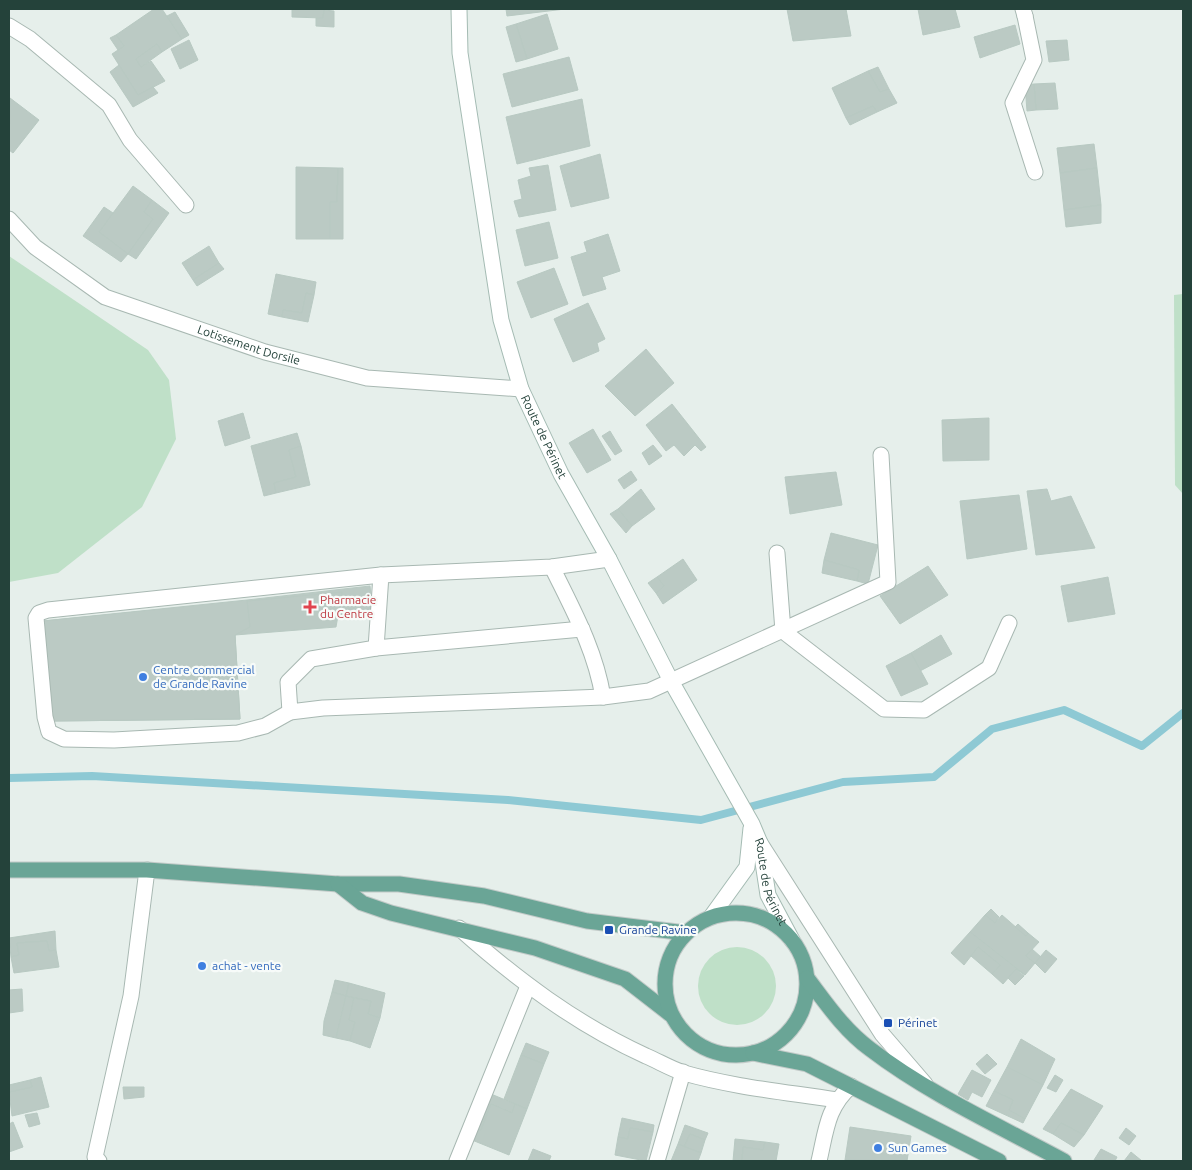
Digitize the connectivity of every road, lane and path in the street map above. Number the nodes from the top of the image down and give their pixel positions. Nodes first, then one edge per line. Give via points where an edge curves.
1 (459, 9) edge
2 (1024, 12) edge
3 (9, 26) edge
4 (1035, 172) dead end
5 (186, 205) dead end
6 (9, 219) edge
7 (520, 389) junction
8 (881, 455) dead end
9 (777, 553) dead end
10 (609, 559) junction
11 (552, 567) junction
12 (381, 575) junction
13 (1009, 623) dead end
14 (582, 629) junction
15 (782, 631) junction
16 (376, 648) junction
17 (671, 681) junction
18 (603, 697) junction
19 (290, 712) junction
20 (750, 821) junction
21 (760, 844) junction
22 (9, 870) edge
23 (147, 870) junction
24 (338, 884) junction
25 (711, 917) junction
26 (458, 928) junction
27 (686, 934) junction
28 (792, 940) junction
29 (807, 978) junction
30 (528, 986) junction
31 (670, 1014) junction
32 (754, 1053) junction
33 (683, 1072) junction
34 (852, 1086) junction
35 (928, 1087) junction
36 (836, 1100) junction
37 (99, 1161) edge
38 (457, 1161) edge
39 (657, 1161) edge
40 (819, 1161) edge
41 (999, 1161) edge
42 (1064, 1161) edge

1 - 7 street, Route de Périnet via 460,53 501,320
2 - 4 street via 1034,60 1013,103
3 - 5 street via 30,39 109,105 130,140
6 - 7 street, Lotissement Dorsile via 35,247 106,297 265,352 367,378
7 - 10 street, Route de Périnet via 561,474
8 - 15 street via 888,582
9 - 15 street
10 - 11 street
10 - 17 street, Route de Périnet
11 - 12 street
11 - 14 street
12 - 16 street
12 - 19 street via 48,610 36,618 44,717 49,732 64,739 114,740 238,733 265,726
13 - 15 street via 989,668 924,710 884,709
14 - 16 street
14 - 18 street via 598,668
15 - 17 street
16 - 19 street via 311,659 288,682
17 - 18 street via 649,691
17 - 20 street, Route de Périnet
18 - 19 street
20 - 21 street, Route de Périnet
20 - 25 street, Route de Périnet via 751,845 747,867
21 - 28 street, Route de Périnet via 768,895
21 - 35 street via 882,1034
22 - 23 main road
23 - 24 main road
23 - 37 street via 131,996 95,1157
24 - 26 main road via 362,903
24 - 27 main road via 399,884 484,896 588,921
25 - 27 main road
25 - 28 main road via 733,913 755,916 775,925
26 - 30 street
26 - 31 main road via 535,948 625,979
27 - 31 main road via 672,951 665,971 664,993
28 - 29 main road via 802,958
29 - 32 main road via 807,992 798,1020 779,1041
29 - 35 main road via 840,1022 869,1049
30 - 33 street via 608,1038
30 - 38 street
31 - 32 main road via 695,1044 733,1056
32 - 34 main road via 807,1064
33 - 36 street
33 - 39 street
34 - 36 street
34 - 41 main road
35 - 42 main road
36 - 40 street via 830,1112

